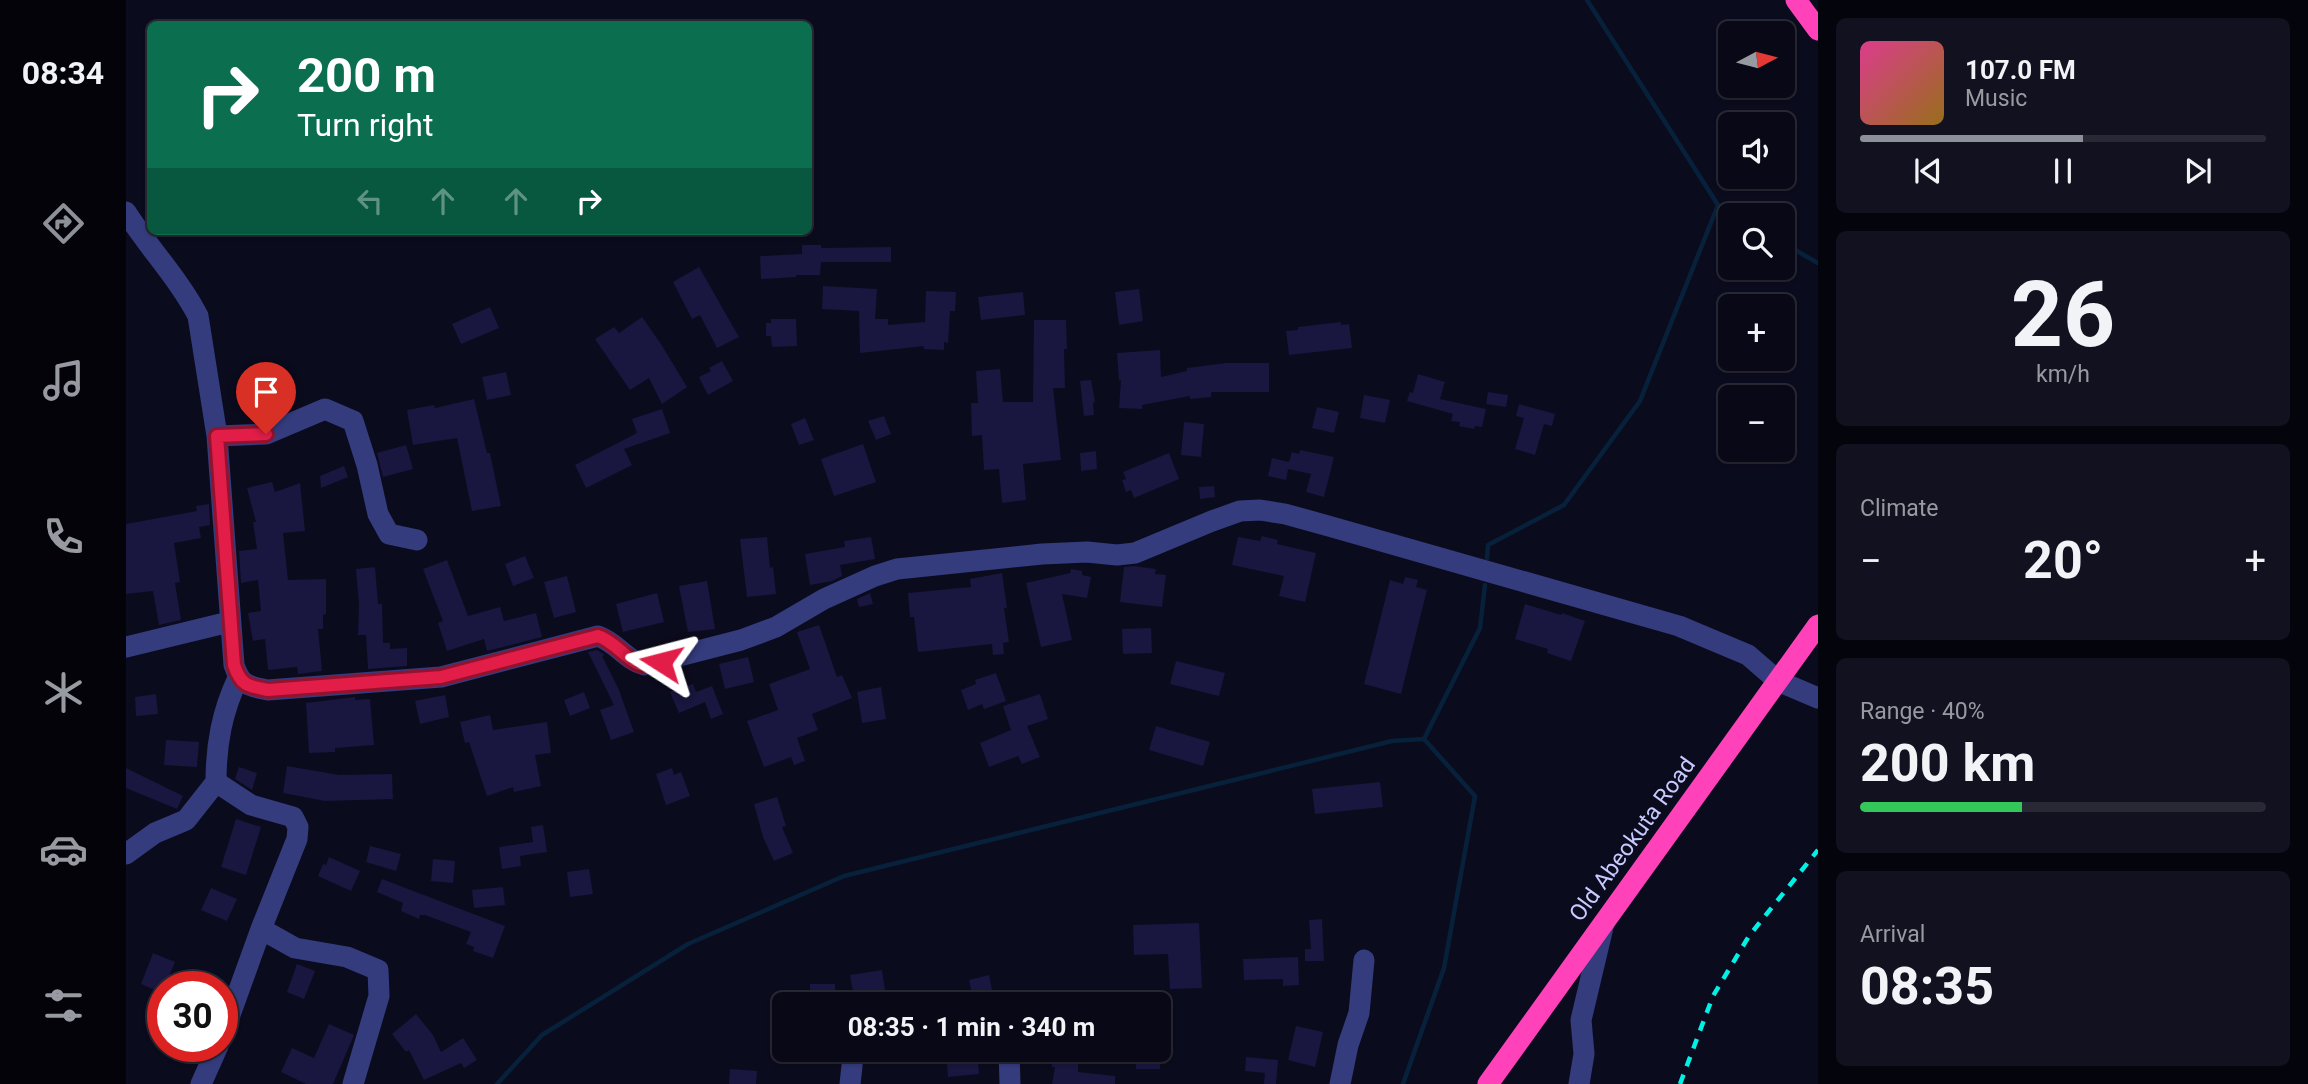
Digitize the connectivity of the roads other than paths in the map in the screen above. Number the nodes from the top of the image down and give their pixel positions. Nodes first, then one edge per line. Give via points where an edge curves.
1 (1796, 0) edge
2 (1818, 30) edge
3 (126, 212) edge
4 (217, 436) junction
5 (417, 540) dead end
6 (229, 622) junction
7 (1818, 625) edge
8 (126, 647) edge
9 (238, 678) junction
10 (1778, 681) junction
11 (1818, 698) edge
12 (216, 782) junction
13 (126, 854) edge
14 (1605, 921) junction
15 (261, 929) junction
16 (1364, 960) dead end
17 (238, 993) edge
18 (211, 1062) edge
19 (852, 1062) edge
20 (1009, 1062) edge
21 (201, 1084) edge
22 (353, 1084) edge
23 (850, 1084) edge
24 (1010, 1084) edge
25 (1340, 1084) edge
26 (1488, 1084) edge
27 (1579, 1084) edge

1 - 2 highway
3 - 4 street via 198,316
4 - 5 street via 266,434 326,409 353,421 378,514 389,534
4 - 6 street
6 - 8 street
6 - 9 street
7 - 10 highway, Old Abeokuta Road
9 - 10 street via 248,686 268,690 441,677 598,636 644,665 741,640 897,569 1042,554 1135,553 1240,511 1260,510 1679,626 1748,655
9 - 12 street via 219,732
10 - 11 street
10 - 14 highway, Old Abeokuta Road
12 - 13 street via 186,820 155,833
12 - 15 street via 251,805 297,821 297,839
14 - 26 highway, Old Abeokuta Road
14 - 27 street via 1581,1020 1584,1054
15 - 17 street
15 - 22 street via 295,948 346,957 378,970 379,996
16 - 25 street via 1359,1013
18 - 21 street
19 - 23 street
20 - 24 street

